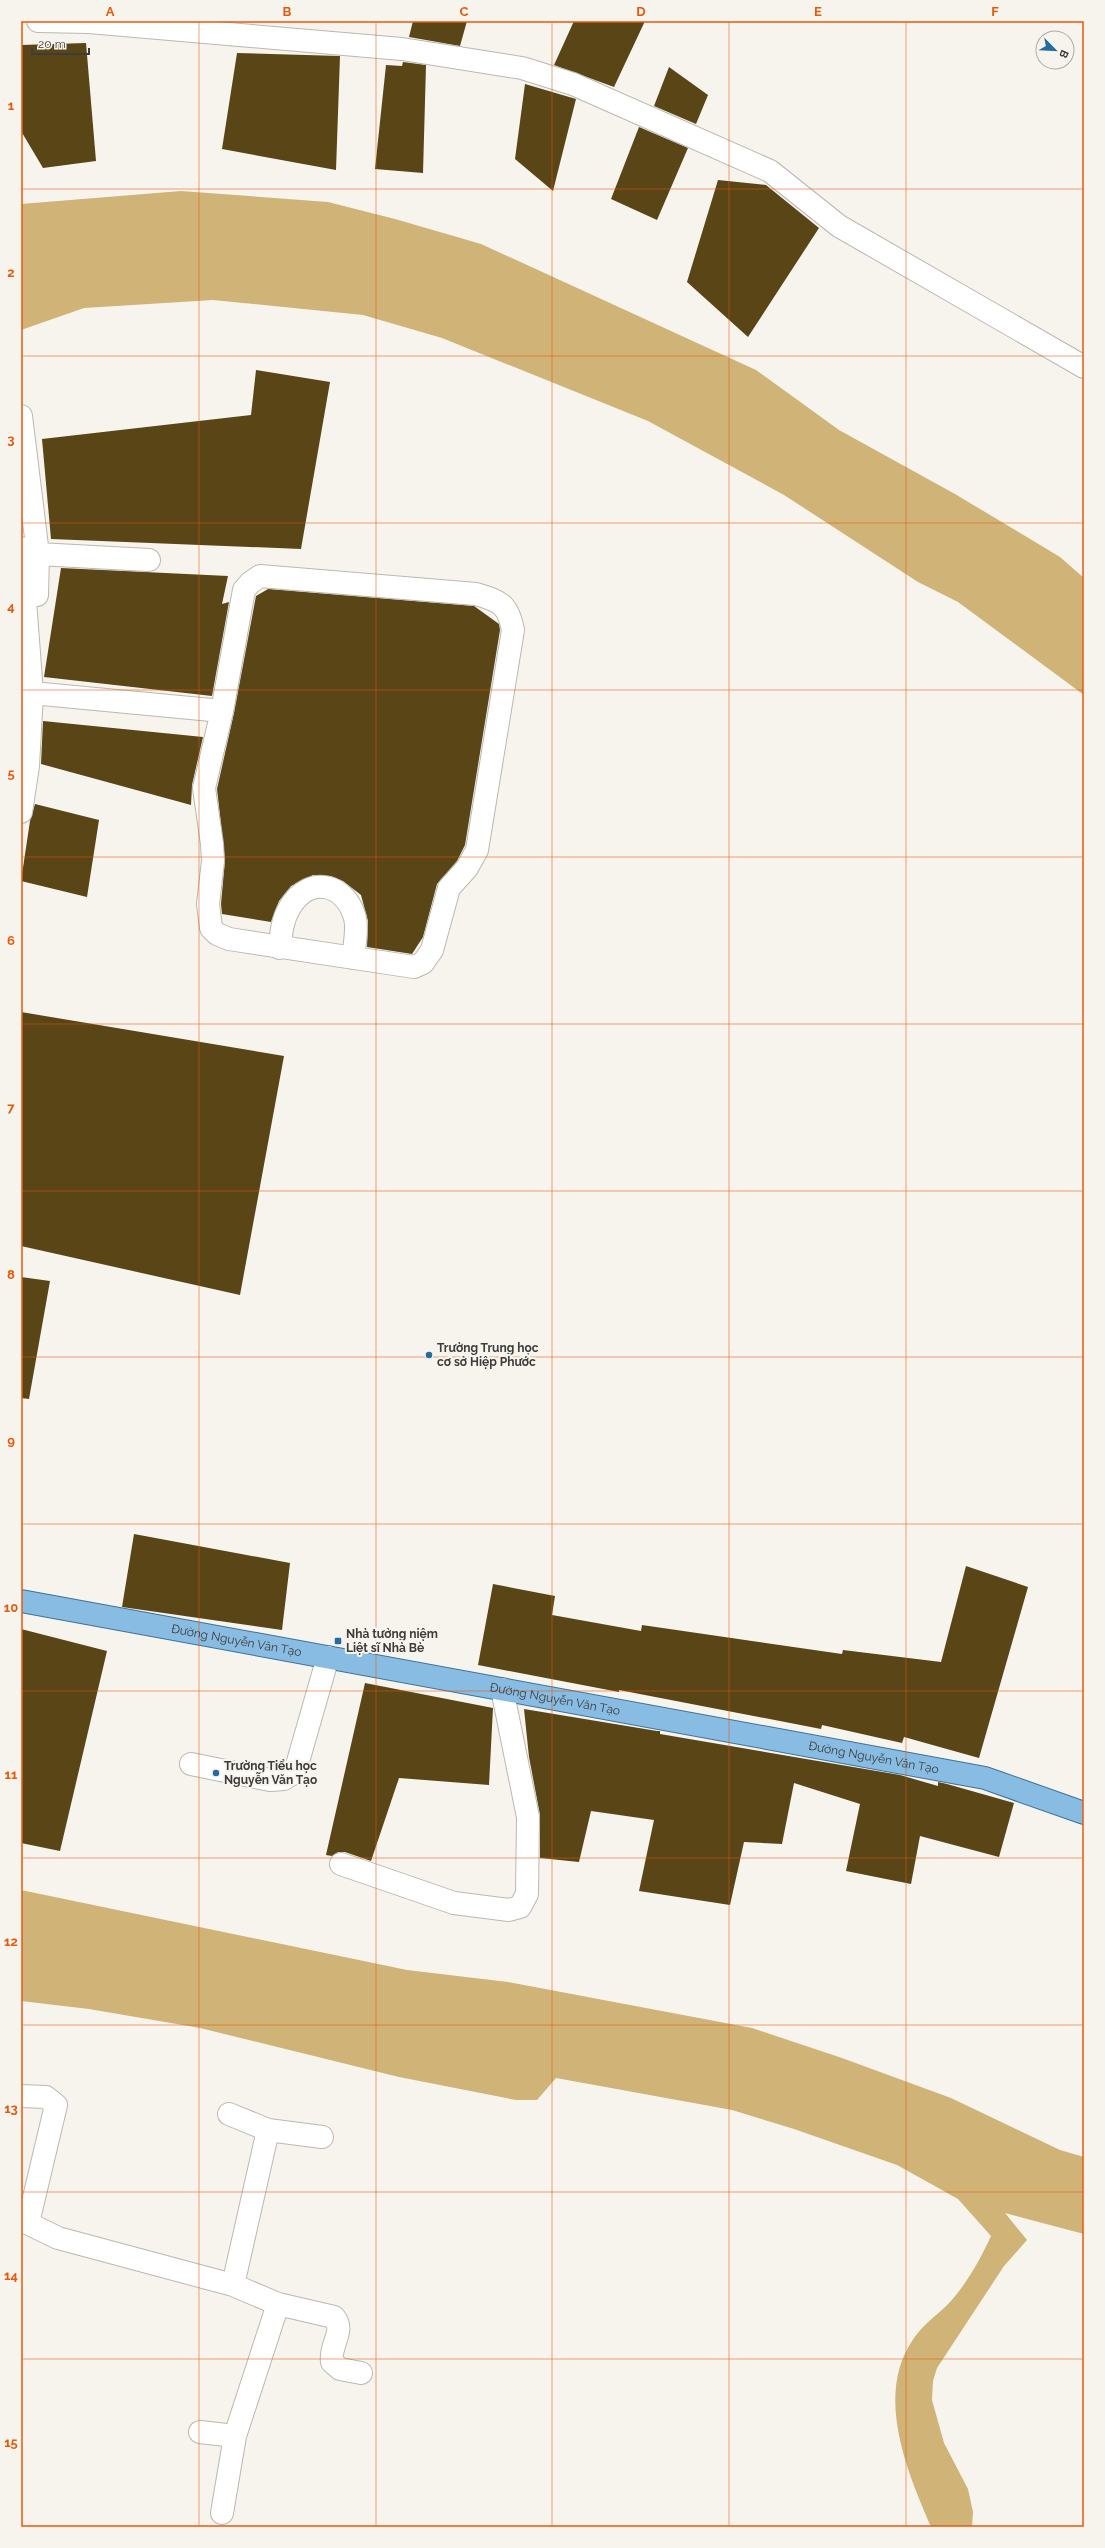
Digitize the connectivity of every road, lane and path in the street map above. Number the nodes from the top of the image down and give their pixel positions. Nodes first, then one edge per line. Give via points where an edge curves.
1 (38, 21) edge
2 (1084, 367) edge
3 (21, 416) edge
4 (30, 551) edge
5 (149, 560) dead end
6 (26, 662) edge
7 (32, 693) junction
8 (222, 711) junction
9 (24, 766) edge
10 (21, 812) edge
11 (280, 948) junction
12 (353, 958) junction
13 (21, 1601) edge
14 (328, 1657) junction
15 (502, 1689) junction
16 (191, 1764) dead end
17 (1084, 1813) edge
18 (341, 1864) dead end
19 (21, 2096) edge
20 (229, 2114) dead end
21 (268, 2130) junction
22 (322, 2137) dead end
23 (24, 2221) edge
24 (233, 2285) junction
25 (278, 2304) junction
26 (361, 2373) dead end
27 (200, 2432) dead end
28 (235, 2436) junction
29 (222, 2513) dead end

1 - 2 street via 89,22 402,49 522,68 573,84 770,171 839,226
3 - 4 street
4 - 5 street
4 - 6 street via 29,639
6 - 7 street
7 - 8 street
7 - 9 street
8 - 11 street via 204,788 212,849 208,904 211,928 229,939
8 - 12 street via 244,590 250,582 260,576 476,594 499,601 510,615 513,630 476,850 467,868 448,888 432,950 423,963 414,967
9 - 10 street
11 - 12 street
11 - 12 street via 282,922 291,905 305,891 320,885 336,891 349,903 356,920
13 - 14 main road, Đường Nguyễn Văn Tạo
14 - 15 main road, Đường Nguyễn Văn Tạo
14 - 16 street via 295,1772 284,1780 270,1780
15 - 17 main road, Đường Nguyễn Văn Tạo via 984,1778
15 - 18 street via 528,1817 527,1894 520,1907 509,1910 454,1903
19 - 23 street via 46,2096 56,2105
20 - 21 street
21 - 22 street
21 - 24 street
23 - 24 street via 58,2238
24 - 25 street
25 - 26 street via 334,2317 339,2322 340,2329 330,2353 332,2362 340,2369
25 - 28 street
27 - 28 street
28 - 29 street

